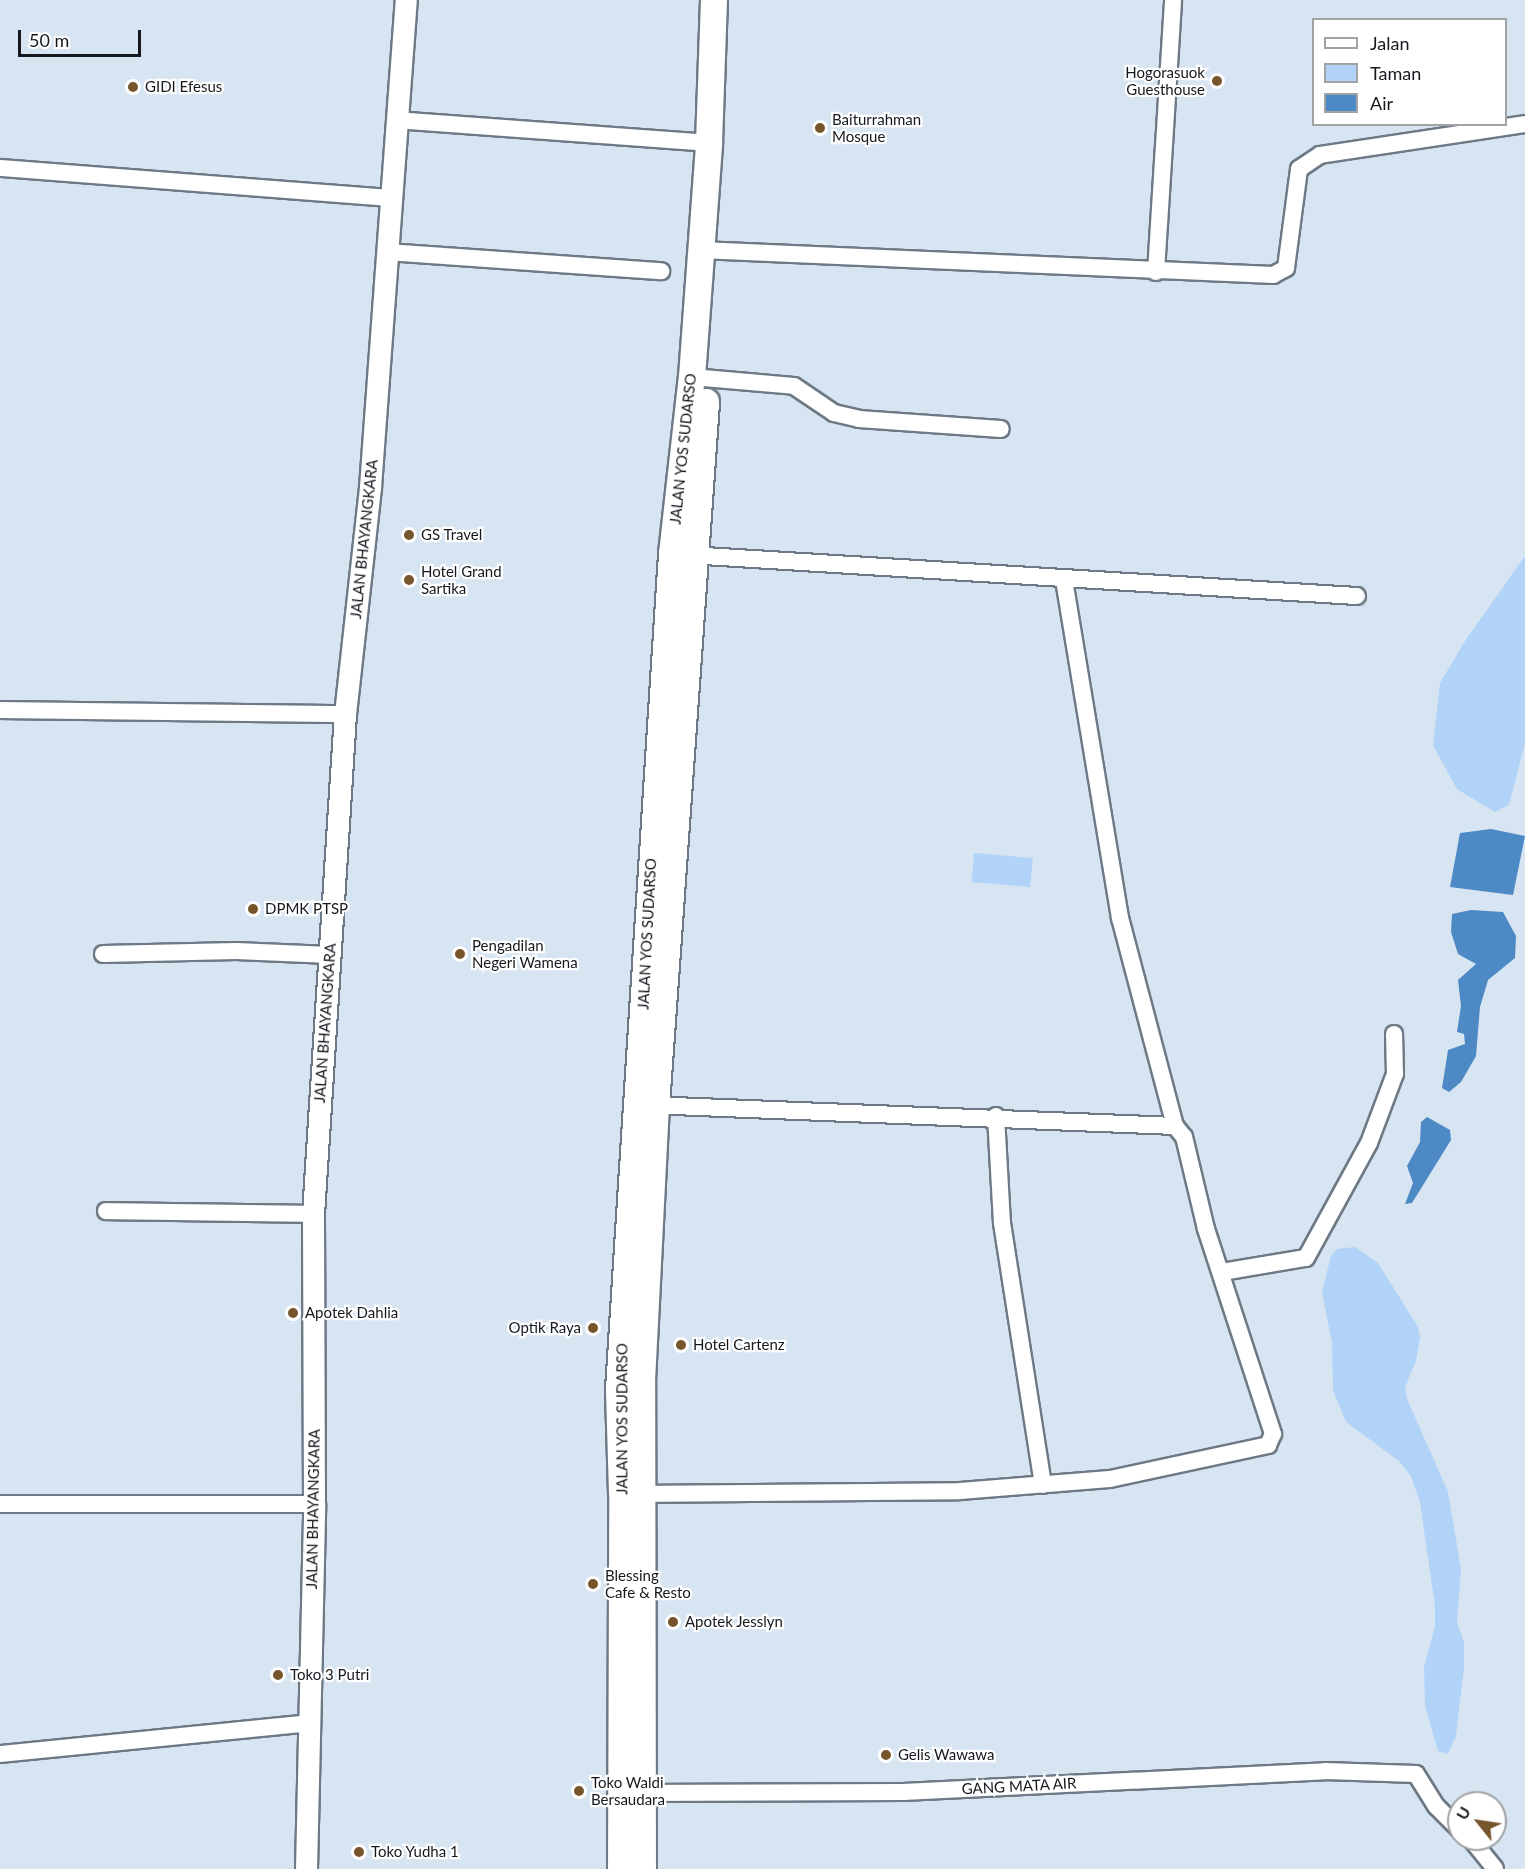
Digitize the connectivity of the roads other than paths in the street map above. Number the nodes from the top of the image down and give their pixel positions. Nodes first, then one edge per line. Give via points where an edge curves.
1 (406, 0) edge
2 (714, 0) edge
3 (728, 0) edge
4 (1173, 0) edge
5 (396, 120) junction
6 (1525, 124) edge
7 (709, 142) junction
8 (0, 168) edge
9 (392, 198) junction
10 (708, 250) junction
11 (387, 252) junction
12 (662, 271) dead end
13 (1156, 272) junction
14 (700, 377) junction
15 (1001, 429) dead end
16 (682, 555) junction
17 (1064, 580) junction
18 (1357, 596) dead end
19 (0, 710) edge
20 (345, 714) junction
21 (103, 954) dead end
22 (330, 955) junction
23 (1394, 1034) dead end
24 (646, 1104) junction
25 (996, 1116) junction
26 (1174, 1126) junction
27 (106, 1210) dead end
28 (313, 1214) junction
29 (1222, 1272) junction
30 (1043, 1485) junction
31 (633, 1494) junction
32 (0, 1504) edge
33 (314, 1504) junction
34 (310, 1723) junction
35 (0, 1754) edge
36 (632, 1792) junction
37 (1447, 1817) edge
38 (1481, 1851) edge
39 (306, 1869) edge
40 (621, 1869) edge
41 (643, 1869) edge
42 (1495, 1869) edge

1 - 5 main road, JALAN BHAYANGKARA
2 - 7 highway, JALAN YOS SUDARSO
3 - 10 highway, JALAN YOS SUDARSO
4 - 13 street
5 - 7 street
5 - 9 main road, JALAN BHAYANGKARA
6 - 13 street via 1320,154 1299,169 1286,268 1273,275
7 - 10 highway, JALAN YOS SUDARSO
8 - 9 street
9 - 11 main road, JALAN BHAYANGKARA
10 - 13 street
10 - 14 highway, JALAN YOS SUDARSO
11 - 12 street
11 - 20 main road, JALAN BHAYANGKARA via 370,487
14 - 15 street via 794,386 834,413 859,420
14 - 16 highway, JALAN YOS SUDARSO
16 - 17 street
16 - 24 highway, JALAN YOS SUDARSO
17 - 18 street
17 - 26 street via 1120,918
19 - 20 street
20 - 22 main road, JALAN BHAYANGKARA
21 - 22 street via 236,951
22 - 28 main road, JALAN BHAYANGKARA
23 - 29 street via 1395,1074 1369,1143 1306,1258
24 - 25 street
24 - 31 highway, JALAN YOS SUDARSO via 642,1381
25 - 26 street
25 - 30 street via 1002,1223
26 - 29 street via 1184,1137 1206,1229
27 - 28 street
28 - 33 main road, JALAN BHAYANGKARA
29 - 30 street via 1272,1424 1268,1445 1144,1474
30 - 31 street via 960,1491
31 - 36 highway, JALAN YOS SUDARSO
32 - 33 street
33 - 34 main road, JALAN BHAYANGKARA
34 - 35 street
34 - 39 main road, JALAN BHAYANGKARA
36 - 37 street, GANG MATA AIR via 880,1793 1325,1771 1416,1774
36 - 40 highway, JALAN YOS SUDARSO
36 - 41 highway, JALAN YOS SUDARSO
38 - 42 street

